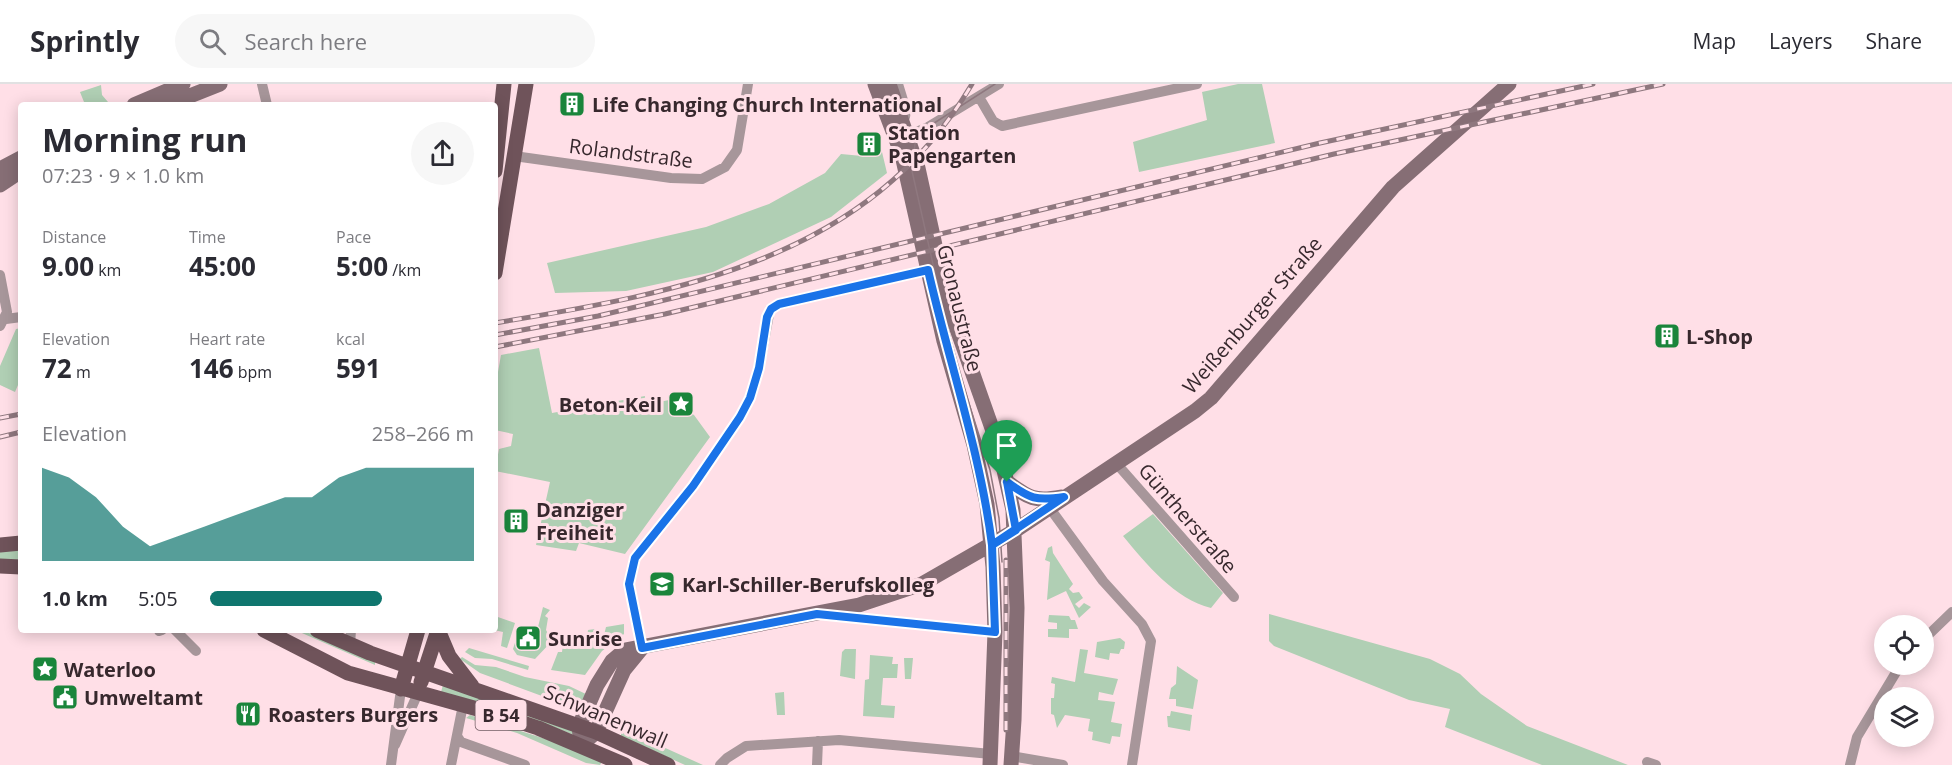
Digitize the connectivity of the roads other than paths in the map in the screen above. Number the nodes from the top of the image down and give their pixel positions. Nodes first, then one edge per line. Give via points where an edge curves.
1 (183, 84) edge
2 (220, 84) edge
3 (262, 84) edge
4 (504, 84) edge
5 (526, 84) edge
6 (748, 84) edge
7 (875, 84) edge
8 (889, 84) edge
9 (898, 84) edge
10 (999, 84) edge
11 (1197, 84) edge
12 (1509, 84) edge
13 (979, 97) junction
14 (141, 102) edge
15 (175, 102) edge
16 (266, 102) edge
17 (903, 133) junction
18 (498, 142) edge
19 (514, 156) junction
20 (18, 160) edge
21 (0, 169) edge
22 (18, 173) edge
23 (0, 184) edge
24 (498, 255) edge
25 (928, 270) junction
26 (0, 275) edge
27 (18, 318) edge
28 (3, 322) edge
29 (1116, 463) junction
30 (1007, 482) junction
31 (1064, 497) junction
32 (1049, 507) junction
33 (1016, 530) junction
34 (18, 543) edge
35 (0, 544) edge
36 (992, 545) junction
37 (0, 566) edge
38 (18, 567) edge
39 (1234, 597) dead end
40 (1952, 612) edge
41 (817, 614) junction
42 (1934, 629) edge
43 (995, 632) junction
44 (178, 633) edge
45 (270, 633) edge
46 (331, 633) edge
47 (417, 633) edge
48 (437, 633) edge
49 (439, 633) edge
50 (350, 637) edge
51 (642, 648) junction
52 (196, 651) dead end
53 (407, 666) junction
54 (425, 672) junction
55 (1894, 675) edge
56 (401, 689) junction
57 (477, 689) junction
58 (418, 693) junction
59 (464, 705) junction
60 (579, 726) junction
61 (596, 732) junction
62 (457, 736) junction
63 (818, 741) junction
64 (581, 745) junction
65 (394, 747) junction
66 (991, 760) edge
67 (1011, 760) edge
68 (391, 765) edge
69 (451, 765) edge
70 (525, 765) edge
71 (625, 765) edge
72 (668, 765) edge
73 (720, 765) edge
74 (817, 765) edge
75 (1063, 765) edge
76 (1132, 765) edge
77 (1851, 765) edge

1 - 14 main road
2 - 15 main road
3 - 16 street
4 - 18 main road
5 - 19 main road
6 - 19 street, Rolandstraße via 737,150 725,167 702,179
7 - 17 main road, Gronaustraße
8 - 17 main road, Gronaustraße
9 - 17 street, Gronaustraße via 906,110
10 - 13 street
11 - 13 street via 1002,126 993,121
12 - 29 main road, Weißenburger Straße via 1393,187 1211,398
13 - 17 street via 928,127
17 - 25 main road, Gronaustraße
17 - 30 main road, Gronaustraße via 918,168 942,277
19 - 24 main road
20 - 21 main road
22 - 23 main road
25 - 36 main road, Gronaustraße via 979,465
25 - 51 street via 771,309 759,368 740,417 693,486 635,558 629,584
26 - 28 street
27 - 28 street
29 - 31 main road, Weißenburger Straße
29 - 39 street, Güntherstraße
30 - 31 main road via 1028,497
30 - 33 main road, Gronaustraße
31 - 32 main road, Weißenburger Straße
32 - 33 main road, Weißenburger Straße
32 - 76 street via 1103,581 1142,624 1151,641
33 - 36 main road, Weißenburger Straße
33 - 67 main road
34 - 35 main road
36 - 41 main road, Weißenburger Straße via 922,584
36 - 43 main road
37 - 38 main road
40 - 42 street
41 - 43 street
41 - 51 main road, Weißenburger Straße
43 - 66 main road
44 - 52 street
45 - 56 main road, B 54 via 328,664
46 - 50 main road, B 54
47 - 53 main road
48 - 54 main road
49 - 57 main road, B 54 via 451,660
50 - 53 main road, B 54
51 - 60 main road, Weißenburger Straße via 625,650 612,661
51 - 61 main road via 624,670
53 - 54 main road, B 54
53 - 56 main road
54 - 57 main road, Schwanenwall / B 54
54 - 58 main road
55 - 77 street via 1857,737
56 - 58 main road, Schwanenwall / B 54
56 - 65 street
57 - 60 main road, Schwanenwall / B 54
58 - 59 main road, Schwanenwall / B 54
58 - 65 street
59 - 62 street
59 - 64 main road, Schwanenwall / B 54
60 - 61 main road, Schwanenwall / B 54
60 - 64 main road
61 - 64 main road
61 - 72 main road, Schwanenwall / B 54
62 - 69 street
62 - 70 street via 461,742
63 - 66 street via 839,740
63 - 73 street via 746,746
63 - 74 street
64 - 71 main road, Schwanenwall / B 54
65 - 68 street
67 - 75 street

